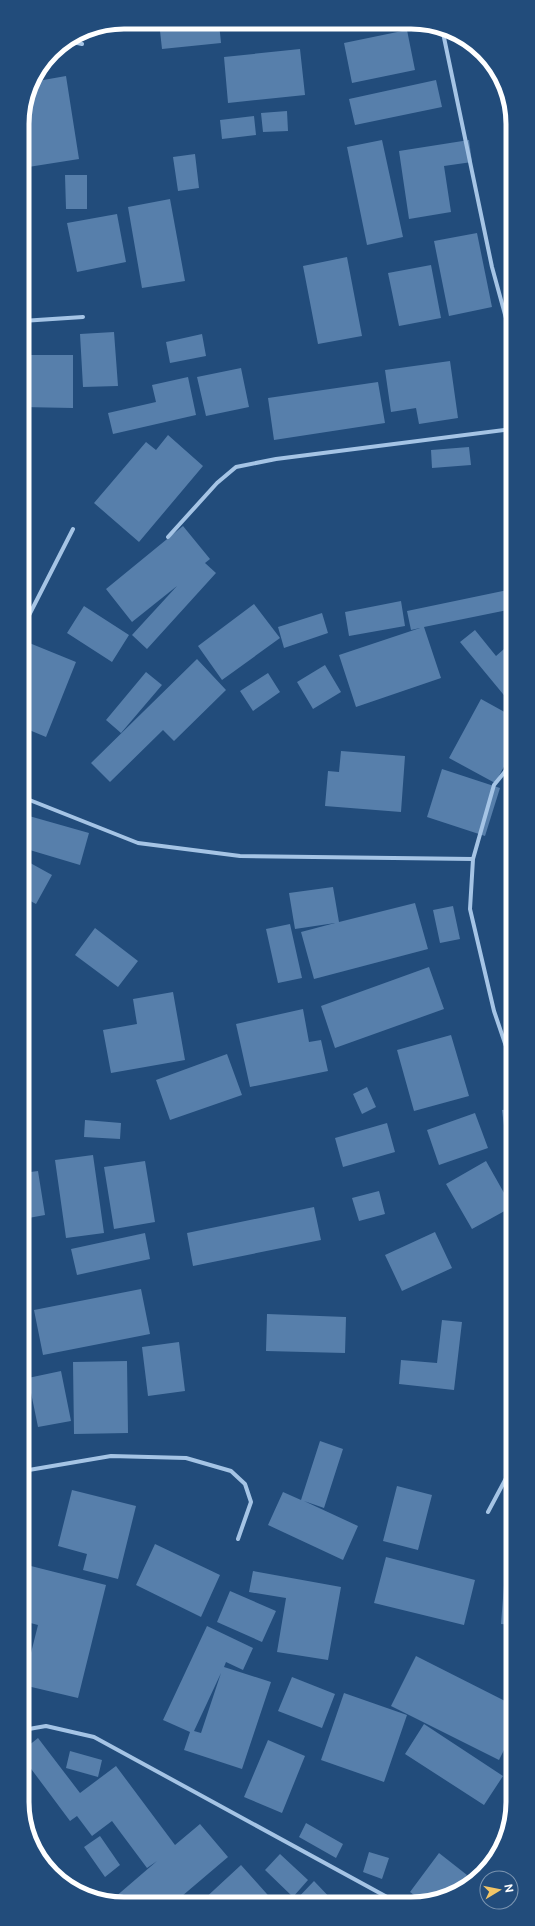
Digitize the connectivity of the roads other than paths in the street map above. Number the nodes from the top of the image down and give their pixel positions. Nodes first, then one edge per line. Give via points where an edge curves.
1 (443, 35) edge
2 (75, 43) edge
3 (82, 44) dead end
4 (83, 317) dead end
5 (506, 318) edge
6 (29, 321) edge
7 (506, 431) edge
8 (73, 529) dead end
9 (168, 537) dead end
10 (29, 614) edge
11 (506, 770) edge
12 (29, 800) edge
13 (473, 859) junction
14 (506, 1046) edge
15 (29, 1470) edge
16 (506, 1478) edge
17 (488, 1512) dead end
18 (238, 1539) dead end
19 (29, 1729) edge
20 (387, 1897) edge

1 - 5 street via 492,267
2 - 3 street
4 - 6 street
7 - 9 street via 276,459 236,467 217,483
8 - 10 street
11 - 13 street via 494,785
12 - 13 street via 138,843 240,856
13 - 14 street via 470,909 494,1011
15 - 18 street via 111,1456 186,1458 230,1472 246,1484 251,1502
16 - 17 street
19 - 20 street via 46,1726 94,1737

